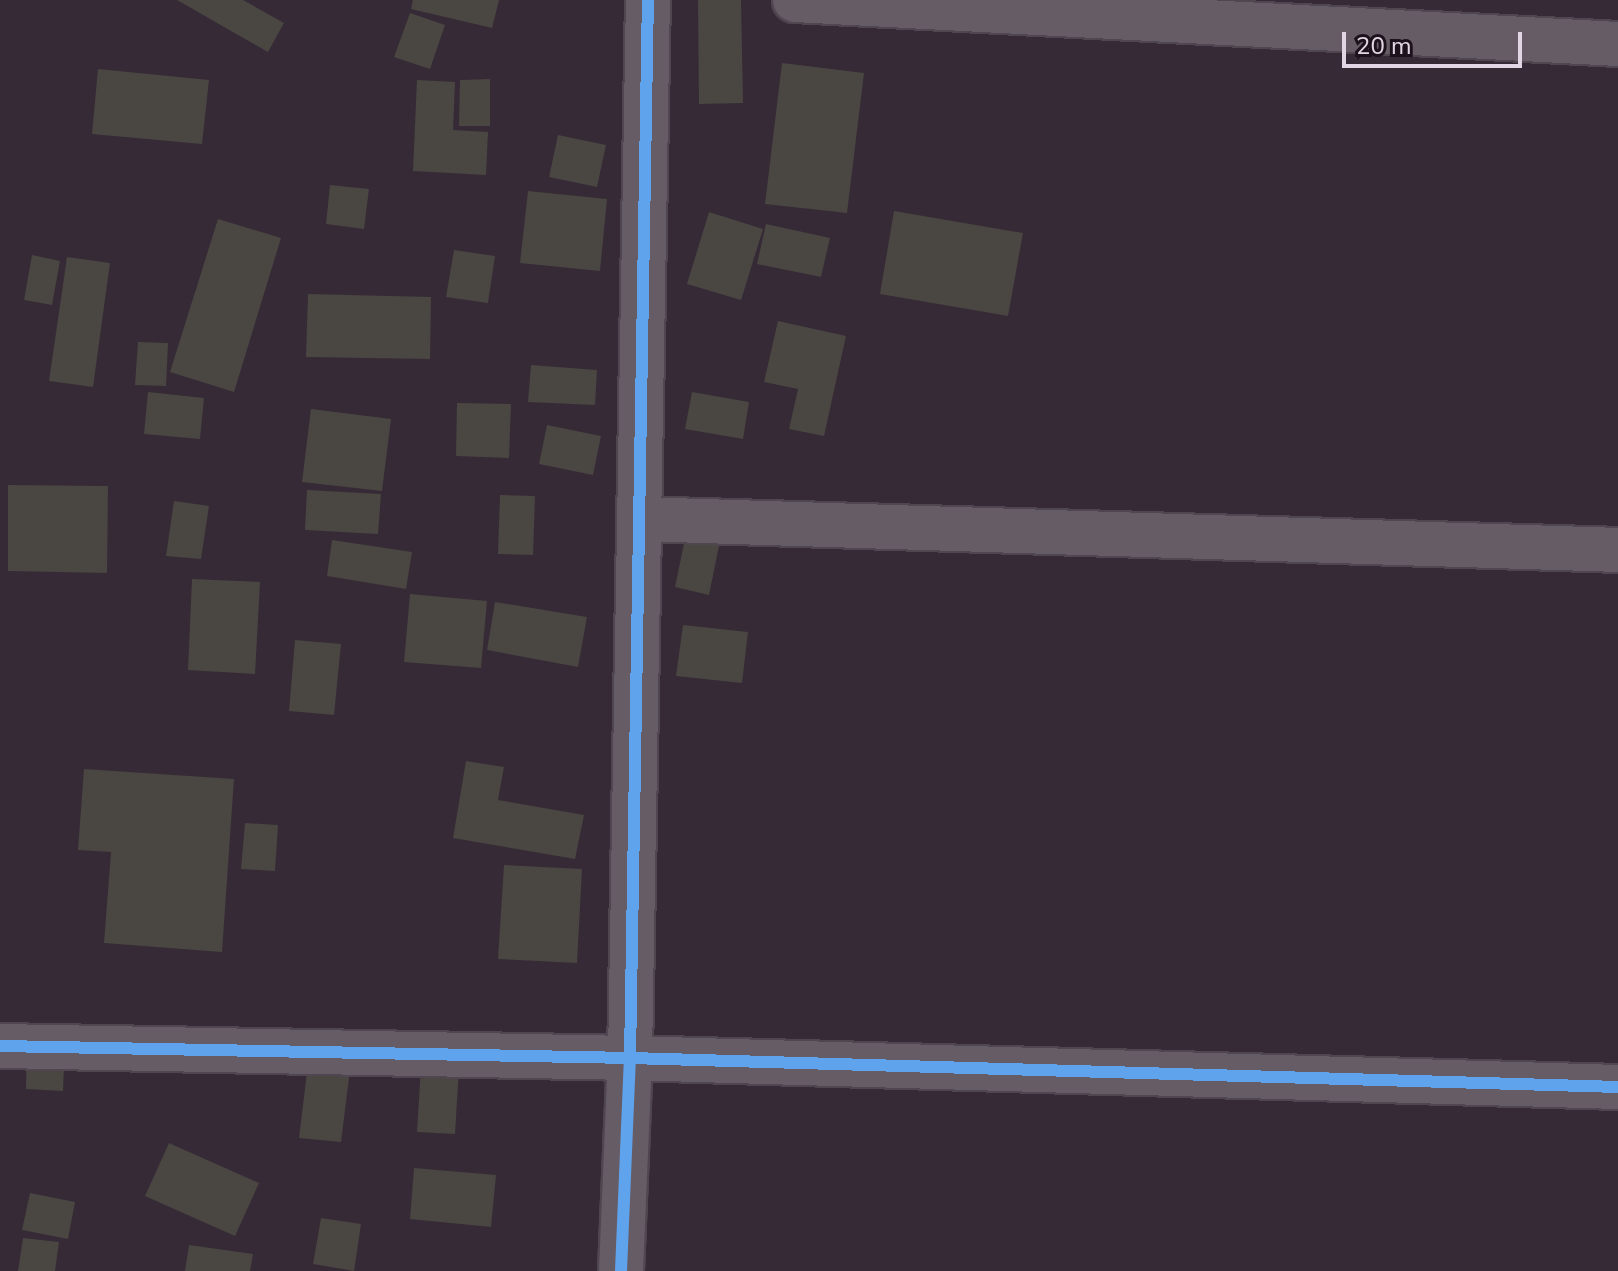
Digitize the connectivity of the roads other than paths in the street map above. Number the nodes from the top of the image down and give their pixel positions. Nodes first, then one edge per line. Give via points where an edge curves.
1 (648, 0) edge
2 (795, 0) edge
3 (1618, 44) edge
4 (639, 519) junction
5 (1618, 550) edge
6 (0, 1046) edge
7 (630, 1058) junction
8 (1618, 1087) edge
9 (621, 1271) edge

1 - 4 street
2 - 3 street
4 - 5 street
4 - 7 street
6 - 7 street
7 - 8 street
7 - 9 street

